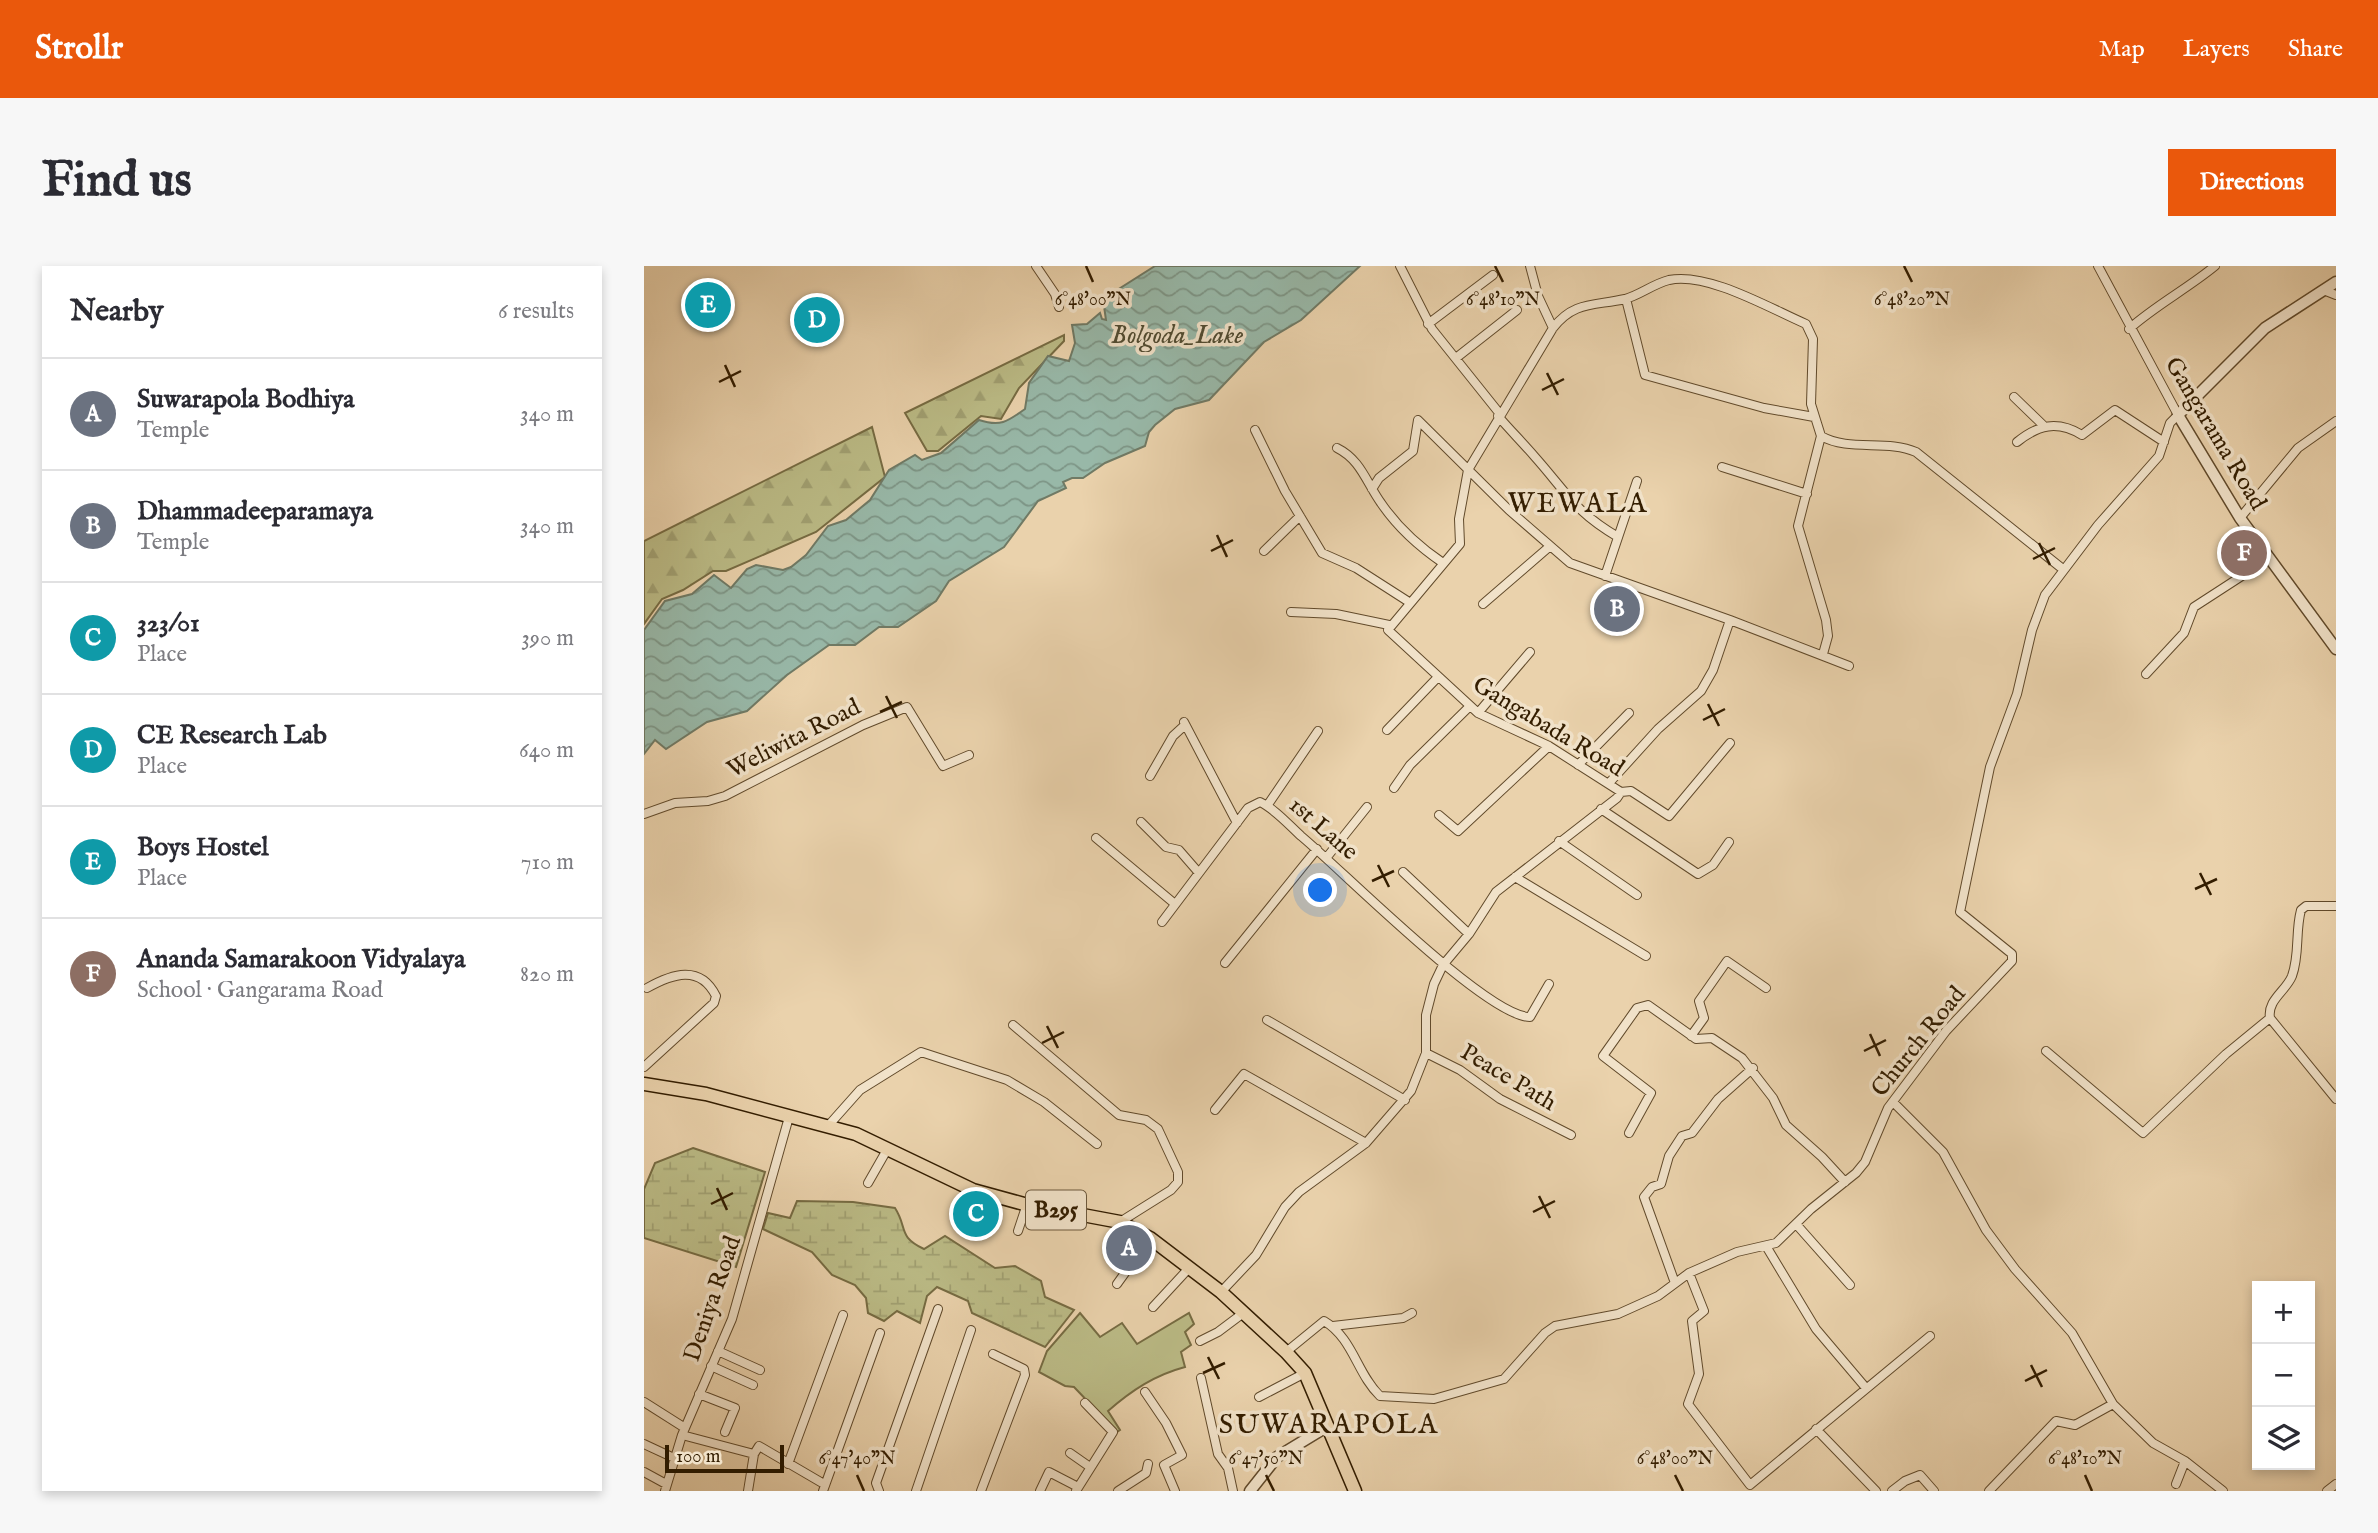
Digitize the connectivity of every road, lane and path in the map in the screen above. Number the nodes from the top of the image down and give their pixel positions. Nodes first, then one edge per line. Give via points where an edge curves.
1 (1036, 266) edge
2 (1400, 266) edge
3 (1530, 266) edge
4 (2098, 266) edge
5 (2215, 266) edge
6 (1493, 275) dead end
7 (2336, 282) edge
8 (2331, 293) edge
9 (1626, 299) junction
10 (1059, 307) dead end
11 (1517, 310) dead end
12 (1428, 324) junction
13 (1553, 328) junction
14 (2129, 329) junction
15 (1456, 358) junction
16 (2014, 397) dead end
17 (1499, 415) junction
18 (2178, 415) junction
19 (1814, 417) junction
20 (2336, 421) edge
21 (2044, 426) junction
22 (1255, 430) dead end
23 (1821, 436) junction
24 (2017, 442) dead end
25 (2164, 442) junction
26 (1337, 448) dead end
27 (1722, 467) dead end
28 (1468, 470) junction
29 (1637, 481) dead end
30 (1372, 489) junction
31 (1807, 494) junction
32 (1300, 516) junction
33 (2240, 518) junction
34 (1618, 537) junction
35 (1549, 547) junction
36 (1264, 551) dead end
37 (2268, 559) junction
38 (1443, 563) junction
39 (2064, 570) junction
40 (1605, 576) junction
41 (1409, 602) junction
42 (1483, 604) dead end
43 (1291, 612) dead end
44 (1730, 620) junction
45 (1389, 625) junction
46 (2336, 649) edge
47 (1530, 652) dead end
48 (1823, 654) junction
49 (1849, 666) dead end
50 (2146, 674) dead end
51 (1438, 677) junction
52 (1469, 707) junction
53 (1478, 713) junction
54 (1629, 713) dead end
55 (1387, 730) dead end
56 (1318, 731) dead end
57 (1730, 743) dead end
58 (1549, 746) junction
59 (969, 755) dead end
60 (1578, 765) junction
61 (1150, 776) dead end
62 (1610, 782) junction
63 (1394, 788) dead end
64 (1621, 792) junction
65 (1267, 807) junction
66 (1367, 807) dead end
67 (1601, 809) junction
68 (644, 814) edge
69 (1439, 815) dead end
70 (1141, 822) dead end
71 (1237, 823) junction
72 (1096, 838) dead end
73 (1559, 841) junction
74 (1729, 842) dead end
75 (1317, 849) junction
76 (1327, 857) junction
77 (1403, 872) dead end
78 (1199, 873) junction
79 (1515, 877) junction
80 (1637, 895) dead end
81 (1175, 904) junction
82 (2335, 908) edge
83 (1162, 922) dead end
84 (1468, 934) junction
85 (1646, 956) dead end
86 (1225, 963) dead end
87 (1443, 965) junction
88 (644, 978) edge
89 (1549, 984) dead end
90 (1766, 988) dead end
91 (645, 989) edge
92 (2270, 1018) junction
93 (1267, 1020) dead end
94 (1013, 1024) dead end
95 (1691, 1036) junction
96 (2046, 1051) dead end
97 (1426, 1053) junction
98 (644, 1067) edge
99 (1753, 1068) junction
100 (644, 1084) edge
101 (2336, 1099) edge
102 (1405, 1100) junction
103 (1893, 1102) junction
104 (1215, 1110) dead end
105 (789, 1117) junction
106 (828, 1126) junction
107 (1629, 1132) dead end
108 (1571, 1135) dead end
109 (1366, 1143) junction
110 (1097, 1144) dead end
111 (888, 1148) junction
112 (1845, 1182) junction
113 (867, 1183) dead end
114 (1027, 1205) junction
115 (1120, 1222) junction
116 (1796, 1224) junction
117 (1018, 1231) dead end
118 (1150, 1238) junction
119 (1766, 1246) junction
120 (1191, 1266) junction
121 (1689, 1273) junction
122 (1675, 1283) junction
123 (1117, 1284) dead end
124 (1850, 1284) dead end
125 (1221, 1292) junction
126 (1153, 1307) dead end
127 (938, 1309) dead end
128 (1412, 1313) dead end
129 (1242, 1314) junction
130 (842, 1320) dead end
131 (1333, 1326) junction
132 (971, 1330) dead end
133 (880, 1333) dead end
134 (1930, 1336) dead end
135 (1200, 1341) dead end
136 (718, 1351) junction
137 (1286, 1352) junction
138 (993, 1354) dead end
139 (711, 1366) junction
140 (760, 1370) dead end
141 (1305, 1373) junction
142 (1200, 1378) dead end
143 (753, 1385) dead end
144 (1866, 1388) junction
145 (1145, 1392) dead end
146 (699, 1394) junction
147 (1259, 1396) dead end
148 (644, 1402) edge
149 (1085, 1403) dead end
150 (2113, 1404) junction
151 (1328, 1426) junction
152 (1816, 1429) junction
153 (683, 1431) junction
154 (724, 1432) dead end
155 (644, 1444) edge
156 (1070, 1453) dead end
157 (754, 1454) junction
158 (674, 1458) junction
159 (2185, 1461) junction
160 (789, 1464) junction
161 (1148, 1464) dead end
162 (1090, 1467) junction
163 (644, 1472) edge
164 (2176, 1484) dead end
165 (2336, 1485) edge
166 (666, 1487) edge
167 (823, 1488) edge
168 (1077, 1489) edge
169 (748, 1491) edge
170 (879, 1491) edge
171 (916, 1491) edge
172 (981, 1491) edge
173 (1040, 1491) edge
174 (1118, 1491) edge
175 (1175, 1491) edge
176 (1233, 1491) edge
177 (1250, 1491) edge
178 (1355, 1491) edge
179 (1876, 1491) edge
180 (1892, 1491) edge
181 (1934, 1491) edge
182 (1989, 1491) edge
183 (2223, 1491) edge
184 (2327, 1491) edge

1 - 10 street
2 - 12 street
3 - 13 street
4 - 14 street, Gangarama Road
5 - 14 street via 2153,307
6 - 12 street
7 - 8 street
8 - 18 street via 2265,328
9 - 13 street via 1570,309
9 - 19 street via 1645,375
9 - 19 street via 1682,279 1741,295 1805,324 1813,339 1809,387
11 - 15 street
12 - 15 street
13 - 17 street
14 - 18 street, Gangarama Road
15 - 17 street
16 - 21 street
17 - 28 street
17 - 34 street via 1567,499 1592,522
18 - 25 street, Church Road
18 - 33 street, Gangarama Road
19 - 23 street
20 - 33 street via 2298,448
21 - 24 street
21 - 25 street via 2064,426 2082,435 2120,410
22 - 32 street
23 - 31 street
23 - 39 street via 1903,446 1916,452
25 - 39 street, Church Road via 2159,456
26 - 30 street via 1353,457
27 - 31 street
28 - 30 street via 1418,420 1413,451
28 - 35 street
28 - 38 street via 1459,519 1460,544
29 - 34 street
30 - 38 street via 1412,542
31 - 48 street via 1798,526 1826,620
32 - 36 street
32 - 41 street via 1322,553 1356,568
33 - 37 street, Gangarama Road
34 - 40 street
35 - 40 street via 1570,563
35 - 42 street
37 - 46 street, Gangarama Road
37 - 50 street via 2194,607 2184,633
38 - 41 street
39 - 103 street, Church Road via 2037,614 2020,684 1990,767 1960,912 2012,954 2012,961 1946,1031
40 - 44 street
41 - 45 street
43 - 45 street via 1336,614
44 - 48 street
44 - 62 street via 1701,691
45 - 51 street, Gangabada Road via 1389,633
47 - 53 street
48 - 49 street
51 - 52 street, Gangabada Road
51 - 55 street
52 - 53 street, Gangabada Road
52 - 63 street via 1410,765
53 - 58 street, Gangabada Road
54 - 60 street
56 - 65 street
57 - 64 street via 1669,816 1634,793
58 - 60 street, Gangabada Road
58 - 69 street via 1458,831
59 - 68 street, Weliwita Road via 943,766 907,707 725,796 708,802 675,803
60 - 62 street, Gangabada Road
61 - 71 street via 1185,723
62 - 64 street, Gangabada Road
64 - 67 street, Gangabada Road
65 - 71 street, 1st Lane via 1253,804
65 - 75 street, 1st Lane
66 - 76 street
67 - 73 street, Gangabada Road
67 - 74 street via 1698,874 1713,865
70 - 78 street via 1166,847 1179,850
71 - 78 street, 1st Lane
72 - 81 street
73 - 79 street, Gangabada Road
73 - 80 street
75 - 76 street, 1st Lane
75 - 86 street
76 - 87 street, 1st Lane
77 - 84 street
78 - 81 street, 1st Lane
79 - 84 street, Gangabada Road via 1496,892
79 - 85 street
81 - 83 street, 1st Lane
82 - 92 street via 2306,906 2301,911 2299,949 2291,978 2270,1006
84 - 87 street, Gangabada Road
87 - 89 street, 1st Lane via 1521,1017 1530,1017
87 - 97 street, Gangabada Road via 1426,1015
88 - 91 street
90 - 95 street via 1727,961 1699,1001 1705,1014
91 - 98 street via 674,974 696,975 716,996 714,1003
92 - 96 street via 2143,1133
92 - 101 street
93 - 102 street
94 - 115 street via 1119,1115 1146,1120 1158,1129 1178,1172 1178,1182
95 - 99 street via 1712,1038
95 - 107 street via 1642,1004 1618,1031 1604,1059 1651,1093
97 - 102 street, Gangabada Road
97 - 108 street, Peace Path via 1460,1070 1500,1099
99 - 112 street via 1786,1125
99 - 122 street via 1718,1099 1692,1133 1682,1136 1669,1156 1661,1184 1644,1197
100 - 105 main road, B295 via 705,1094
102 - 109 street, Gangabada Road
103 - 112 street, Church Road via 1866,1162
103 - 150 street via 1943,1152 1986,1230 2072,1333
104 - 109 street via 1244,1074
105 - 106 main road, B295
105 - 136 street, Deniya Road via 732,1319
106 - 110 street via 860,1090 921,1052 1007,1080 1044,1102
106 - 111 main road, B295
109 - 125 street, Gangabada Road via 1299,1192 1256,1255
111 - 113 street
111 - 114 main road, B295 via 953,1182
112 - 116 street, Church Road
114 - 115 main road, B295
114 - 117 street
115 - 118 main road, B295
116 - 119 street, Church Road
116 - 124 street
118 - 120 main road, B295
118 - 123 street
119 - 121 street, Church Road via 1737,1252
119 - 144 street via 1816,1329
120 - 125 main road, B295
120 - 126 street
121 - 122 street, Church Road
121 - 152 street via 1704,1311 1692,1321 1699,1374 1688,1404 1750,1485
122 - 131 street, Church Road via 1618,1314 1555,1326 1504,1379 1434,1399 1380,1396
125 - 129 main road, B295
127 - 170 street via 897,1417 876,1483
128 - 131 street
129 - 135 street
129 - 137 main road, B295
130 - 160 street
131 - 137 street via 1324,1321
132 - 171 street
133 - 167 street
134 - 144 street
136 - 139 street, Deniya Road
136 - 140 street
137 - 141 main road, B295
138 - 172 street via 1024,1369 1025,1375
139 - 143 street
139 - 146 street, Deniya Road
141 - 147 street
141 - 151 main road, B295
142 - 176 street via 1218,1454 1228,1468
144 - 152 street
145 - 175 street via 1182,1455 1164,1465
146 - 153 street, Deniya Road
146 - 154 street via 735,1408
148 - 153 street
149 - 162 street via 1113,1432
150 - 159 street via 2153,1443
150 - 182 street via 2075,1425 2056,1421
151 - 177 street via 1277,1457
151 - 178 main road, B295
152 - 179 street
153 - 157 street
153 - 158 street, Deniya Road
155 - 158 street
156 - 162 street
157 - 160 street via 759,1446 764,1447
157 - 169 street
158 - 166 street, Deniya Road
159 - 164 street
159 - 183 street
160 - 167 street
161 - 174 street via 1146,1473
162 - 168 street
163 - 166 street
165 - 184 street
168 - 173 street via 1049,1472
180 - 181 street via 1920,1475

